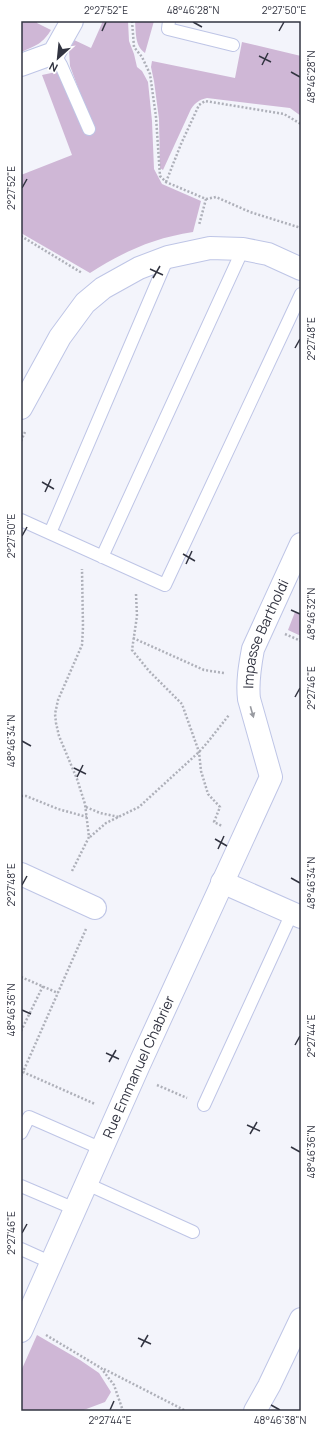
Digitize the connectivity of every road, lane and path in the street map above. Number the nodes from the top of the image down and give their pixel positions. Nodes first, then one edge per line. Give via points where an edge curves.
1 (72, 21) edge
2 (132, 21) edge
3 (170, 21) edge
4 (233, 45) dead end
5 (54, 54) junction
6 (21, 65) edge
7 (301, 124) edge
8 (89, 129) dead end
9 (166, 182) junction
10 (206, 199) junction
11 (301, 228) edge
12 (198, 229) dead end
13 (21, 236) edge
14 (243, 250) junction
15 (168, 257) junction
16 (301, 269) edge
17 (83, 274) dead end
18 (301, 294) edge
19 (21, 408) edge
20 (21, 520) edge
21 (50, 533) junction
22 (301, 544) edge
23 (102, 557) junction
24 (82, 567) dead end
25 (136, 592) dead end
26 (133, 638) junction
27 (226, 674) dead end
28 (231, 712) dead end
29 (199, 752) junction
30 (21, 796) edge
31 (86, 807) junction
32 (87, 817) junction
33 (120, 817) junction
34 (225, 827) dead end
35 (89, 837) junction
36 (21, 874) edge
37 (222, 882) junction
38 (60, 892) junction
39 (296, 915) edge
40 (91, 917) joint
41 (21, 977) edge
42 (43, 986) junction
43 (58, 993) junction
44 (21, 1031) edge
45 (23, 1072) junction
46 (21, 1076) edge
47 (155, 1084) dead end
48 (204, 1105) joint
49 (117, 1114) junction
50 (21, 1133) edge
51 (102, 1149) junction
52 (86, 1184) junction
53 (21, 1186) edge
54 (75, 1209) junction
55 (193, 1232) dead end
56 (21, 1249) edge
57 (52, 1263) junction
58 (301, 1319) edge
59 (22, 1325) edge
60 (101, 1368) junction
61 (123, 1411) edge
62 (186, 1411) edge
63 (255, 1411) edge

1 - 5 street
2 - 9 path via 134,47 150,74 160,176
3 - 4 lane via 168,29
5 - 6 street
5 - 8 lane via 62,65
7 - 9 path via 284,114 205,101 199,105
9 - 10 path
10 - 11 path via 216,197 250,212
10 - 12 path
13 - 17 path
14 - 15 street via 210,248
14 - 16 street via 268,254
14 - 23 lane
15 - 19 street via 138,268 103,288 85,304 60,337
15 - 21 lane
18 - 23 lane via 165,585
20 - 21 lane
21 - 23 lane
22 -> 37 street, Impasse Bartholdi via 253,649 249,699 271,777
24 - 31 path via 82,645 58,700 55,714 60,736
25 - 26 path via 137,616
26 - 27 path via 204,670
26 - 29 path via 132,650 136,657 182,704
28 - 29 path
29 - 33 path via 139,807
29 - 34 path via 201,771 208,794 220,808 214,822
30 - 32 path
31 - 32 path
31 - 33 path
32 - 35 path
33 - 35 path via 106,823
35 - 38 path
36 - 38 street
37 - 39 street
37 - 49 street, Rue Emmanuel Chabrier
38 - 40 street
39 - 48 lane
40 - 43 path
41 - 42 path
42 - 43 path
42 - 44 path
43 - 45 path
45 - 46 path
45 - 49 path
47 - 48 path
49 - 51 street, Rue Emmanuel Chabrier
50 - 51 lane via 29,1117
51 - 52 street, Rue Emmanuel Chabrier
52 - 54 street, Rue Emmanuel Chabrier
52 - 55 lane
53 - 54 lane
54 - 57 street, Rue Emmanuel Chabrier
56 - 57 lane
57 - 59 street, Rue Emmanuel Chabrier
58 - 63 street
59 - 60 path
60 - 61 path via 114,1385
60 - 62 path

